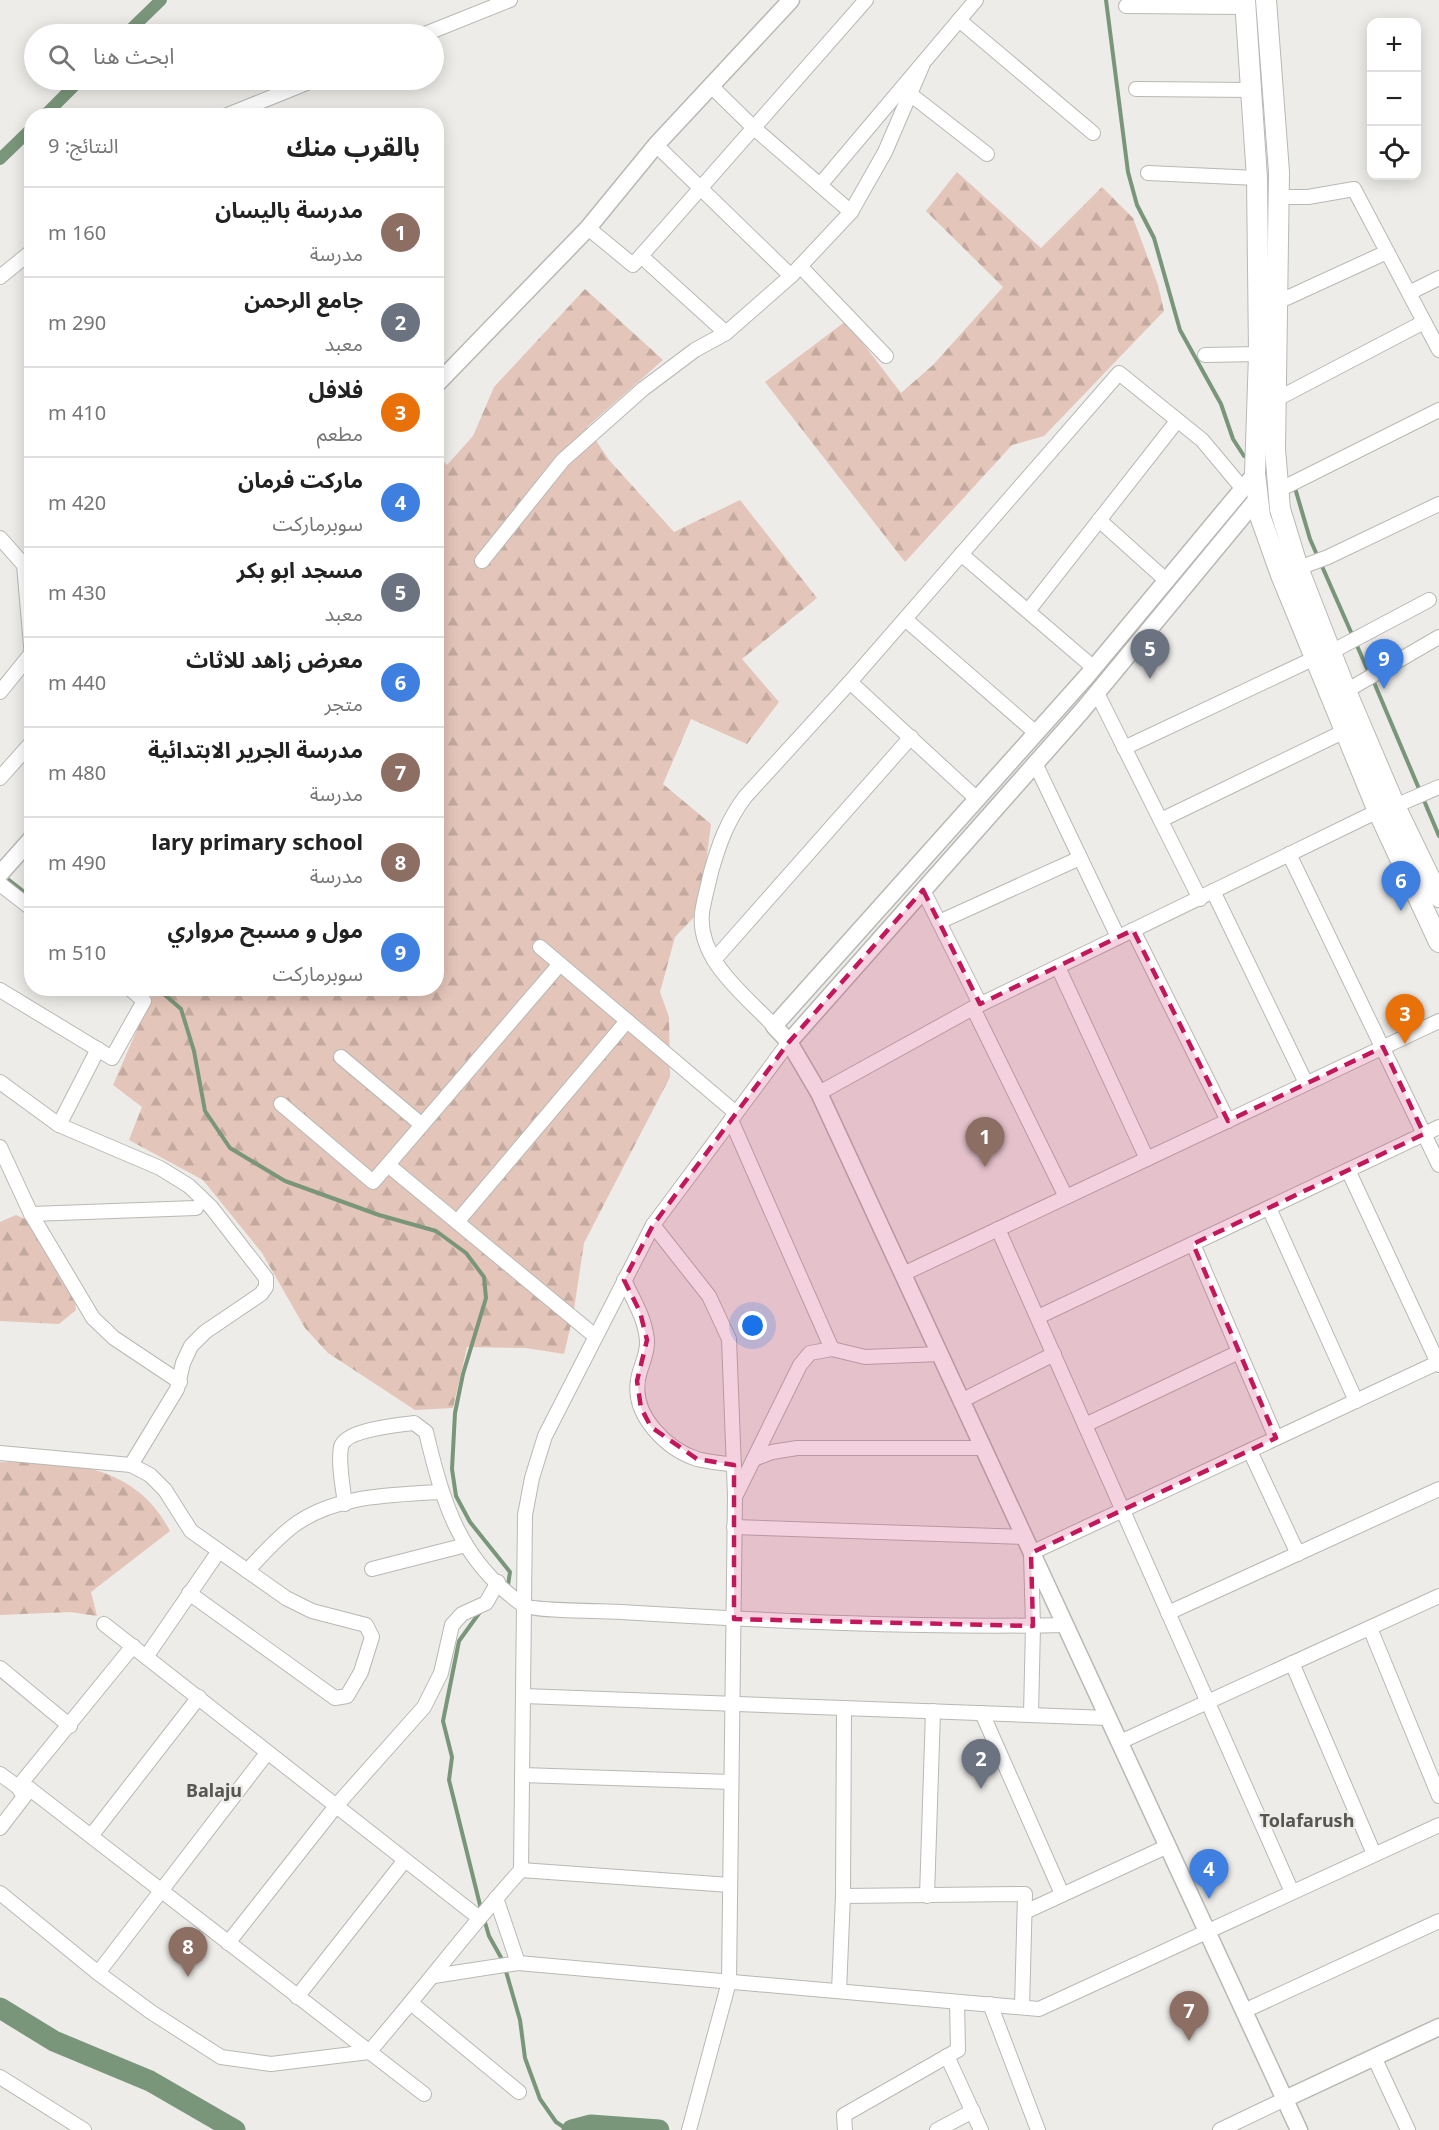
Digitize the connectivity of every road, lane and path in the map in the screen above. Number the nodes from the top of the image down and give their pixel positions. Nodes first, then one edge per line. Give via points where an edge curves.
1 (510, 0) edge
2 (791, 0) edge
3 (866, 0) edge
4 (976, 0) edge
5 (1266, 0) edge
6 (1245, 3) edge
7 (1126, 6) dead end
8 (959, 20) junction
9 (444, 26) edge
10 (922, 66) junction
11 (711, 86) junction
12 (1136, 89) dead end
13 (289, 90) edge
14 (1252, 90) junction
15 (910, 94) junction
16 (245, 108) edge
17 (754, 128) junction
18 (1093, 133) dead end
19 (656, 145) junction
20 (987, 154) dead end
21 (1148, 172) dead end
22 (1257, 178) junction
23 (820, 185) junction
24 (698, 189) junction
25 (1279, 197) junction
26 (1257, 198) junction
27 (851, 213) junction
28 (588, 228) junction
29 (1387, 252) junction
30 (641, 256) junction
31 (24, 258) edge
32 (796, 271) junction
33 (0, 277) edge
34 (1439, 278) edge
35 (1409, 293) junction
36 (1278, 302) junction
37 (1424, 322) junction
38 (726, 333) junction
39 (1439, 350) edge
40 (1259, 354) junction
41 (1205, 355) dead end
42 (886, 356) dead end
43 (444, 377) edge
44 (1277, 399) junction
45 (1439, 410) edge
46 (1178, 421) junction
47 (1252, 487) junction
48 (1277, 492) junction
49 (1439, 504) edge
50 (1099, 520) junction
51 (1, 542) edge
52 (961, 554) junction
53 (482, 561) dead end
54 (24, 562) edge
55 (1296, 569) junction
56 (1167, 581) junction
57 (1429, 600) dead end
58 (1157, 605) junction
59 (1028, 611) junction
60 (905, 619) junction
61 (1439, 638) edge
62 (1330, 651) junction
63 (24, 664) edge
64 (1094, 668) junction
65 (850, 682) junction
66 (1346, 691) junction
67 (0, 692) edge
68 (1097, 693) junction
69 (1066, 699) junction
70 (1081, 712) junction
71 (1345, 731) junction
72 (1036, 733) junction
73 (911, 737) junction
74 (1124, 748) junction
75 (24, 751) edge
76 (1035, 763) junction
77 (0, 778) edge
78 (1433, 789) edge
79 (977, 800) junction
80 (1394, 806) junction
81 (1161, 820) junction
82 (947, 833) junction
83 (962, 846) junction
84 (24, 847) edge
85 (1289, 854) junction
86 (1080, 858) junction
87 (3, 870) edge
88 (0, 884) edge
89 (923, 890) junction
90 (1429, 890) edge
91 (1213, 891) junction
92 (1200, 898) junction
93 (24, 903) edge
94 (939, 922) junction
95 (1133, 930) junction
96 (1118, 938) junction
97 (1439, 942) edge
98 (540, 947) dead end
99 (714, 960) junction
100 (560, 964) junction
101 (1058, 967) junction
102 (0, 990) edge
103 (139, 996) edge
104 (977, 1006) junction
105 (627, 1021) junction
106 (1439, 1021) edge
107 (774, 1026) junction
108 (789, 1042) junction
109 (1383, 1047) junction
110 (98, 1049) junction
111 (341, 1057) dead end
112 (0, 1082) edge
113 (1306, 1083) junction
114 (819, 1093) junction
115 (281, 1104) dead end
116 (734, 1116) junction
117 (1228, 1120) junction
118 (59, 1125) junction
119 (422, 1125) junction
120 (1439, 1127) edge
121 (1424, 1134) junction
122 (0, 1147) edge
123 (1148, 1159) junction
124 (388, 1165) junction
125 (1439, 1165) edge
126 (1348, 1170) junction
127 (1066, 1197) junction
128 (196, 1208) dead end
129 (1269, 1208) junction
130 (31, 1214) junction
131 (457, 1222) junction
132 (653, 1225) junction
133 (998, 1229) junction
134 (1193, 1244) junction
135 (903, 1274) junction
136 (624, 1280) junction
137 (1038, 1317) junction
138 (595, 1336) junction
139 (832, 1349) junction
140 (1239, 1352) junction
141 (940, 1354) junction
142 (1054, 1354) junction
143 (1439, 1363) edge
144 (180, 1382) junction
145 (962, 1401) junction
146 (1356, 1401) junction
147 (1085, 1425) junction
148 (1276, 1438) junction
149 (983, 1448) junction
150 (1250, 1451) junction
151 (0, 1453) edge
152 (754, 1459) junction
153 (131, 1465) junction
154 (734, 1465) junction
155 (1439, 1490) edge
156 (440, 1492) junction
157 (735, 1496) junction
158 (345, 1504) junction
159 (1122, 1510) junction
160 (734, 1527) junction
161 (1024, 1537) junction
162 (466, 1545) junction
163 (219, 1551) junction
164 (1031, 1553) junction
165 (1298, 1554) junction
166 (372, 1569) dead end
167 (247, 1571) junction
168 (498, 1582) junction
169 (189, 1593) junction
170 (1439, 1596) edge
171 (525, 1607) junction
172 (1168, 1614) junction
173 (734, 1619) junction
174 (104, 1624) dead end
175 (1065, 1625) junction
176 (1033, 1626) junction
177 (1370, 1628) junction
178 (133, 1646) junction
179 (146, 1657) junction
180 (1292, 1663) junction
181 (0, 1668) edge
182 (524, 1696) junction
183 (199, 1697) junction
184 (1207, 1702) junction
185 (732, 1704) junction
186 (844, 1708) junction
187 (933, 1711) junction
188 (982, 1713) junction
189 (1030, 1715) junction
190 (1108, 1718) junction
191 (70, 1726) junction
192 (1120, 1743) junction
193 (267, 1753) junction
194 (0, 1774) edge
195 (522, 1775) junction
196 (731, 1782) junction
197 (24, 1791) junction
198 (1439, 1796) edge
199 (336, 1806) junction
200 (1439, 1825) edge
201 (0, 1828) edge
202 (91, 1836) junction
203 (1167, 1846) junction
204 (1374, 1854) junction
205 (405, 1860) junction
206 (521, 1870) junction
207 (730, 1885) junction
208 (162, 1891) junction
209 (1292, 1892) junction
210 (0, 1893) edge
211 (1062, 1894) junction
212 (843, 1896) junction
213 (927, 1896) junction
214 (496, 1898) junction
215 (1025, 1912) junction
216 (478, 1917) junction
217 (1439, 1922) edge
218 (1207, 1931) junction
219 (228, 1943) junction
220 (518, 1963) junction
221 (98, 1973) junction
222 (434, 1977) junction
223 (729, 1982) junction
224 (839, 1991) junction
225 (297, 1997) junction
226 (957, 2001) junction
227 (411, 2004) junction
228 (990, 2004) junction
229 (1022, 2007) junction
230 (1244, 2012) junction
231 (1439, 2026) edge
232 (369, 2052) junction
233 (947, 2056) junction
234 (1374, 2057) junction
235 (0, 2077) edge
236 (519, 2092) dead end
237 (424, 2094) dead end
238 (1285, 2099) junction
239 (973, 2111) junction
240 (692, 2129) edge
241 (84, 2130) edge
242 (845, 2130) edge
243 (937, 2130) edge
244 (981, 2130) edge
245 (1038, 2130) edge
246 (1220, 2130) edge
247 (1299, 2130) edge
248 (1408, 2130) edge

1 - 9 street
2 - 11 street
3 - 17 street
4 - 8 street
5 - 25 main road
6 - 7 street
6 - 14 main road
8 - 10 street
8 - 18 street
10 - 15 street
10 - 23 street
11 - 17 street
11 - 19 street
12 - 14 street
13 - 16 street
14 - 22 main road
15 - 20 street
15 - 27 street via 885,152
17 - 23 street
17 - 24 street
19 - 24 street
19 - 28 street
21 - 22 street
22 - 26 main road
23 - 27 street
24 - 30 street
24 - 32 street
25 - 26 main road
25 - 29 street via 1308,197 1354,189
25 - 36 main road
26 - 40 main road
27 - 32 street
28 - 30 street via 633,266
28 - 43 street
29 - 35 street
29 - 36 street
30 - 38 street
31 - 33 street
32 - 38 street
32 - 42 street
34 - 35 street
35 - 37 street
36 - 44 main road
37 - 39 street
37 - 44 street
38 - 53 street via 695,350 643,389 563,460
40 - 41 street
40 - 47 main road
44 - 48 main road
45 - 48 street
46 - 47 street
46 - 50 street
46 - 52 street via 1119,373
47 - 55 main road via 1267,541
47 - 56 street
47 - 58 street
48 - 55 main road
49 - 55 street
50 - 56 street
50 - 59 street
51 - 54 street
52 - 59 street
52 - 60 street
55 - 62 main road
56 - 58 street
57 - 62 street
58 - 64 street
58 - 68 street
59 - 64 street
60 - 65 street
60 - 72 street
61 - 66 street
62 - 66 main road
62 - 71 main road
62 - 74 street
63 - 67 street
64 - 69 street
65 - 73 street
65 - 99 street via 745,797 725,827 702,913 703,933
66 - 80 main road
68 - 70 street
68 - 74 street
69 - 70 street
69 - 72 street
70 - 76 street
71 - 80 main road
71 - 81 street
72 - 79 street
73 - 79 street
73 - 99 street
74 - 81 street
75 - 77 street
76 - 83 street
76 - 86 street
78 - 80 street
79 - 82 street
80 - 85 street
80 - 90 main road
81 - 92 street
82 - 83 street
82 - 107 street
83 - 89 street
84 - 87 street
85 - 91 street
85 - 109 street
86 - 94 street
86 - 96 street
88 - 93 street
89 - 94 street
89 - 108 street
90 - 97 main road
91 - 92 street
91 - 113 street
92 - 95 street
94 - 104 street
95 - 96 street
95 - 117 street
96 - 101 street
98 - 100 street
99 - 107 street
100 - 105 street
100 - 119 street
101 - 104 street
101 - 123 street
102 - 110 street
103 - 110 street via 144,1000 112,1058
104 - 114 street
104 - 127 street
105 - 116 street
105 - 131 street
106 - 109 street
107 - 108 street
108 - 114 street
108 - 116 street
109 - 113 street
109 - 121 street
110 - 118 street
111 - 119 street
112 - 118 street
113 - 117 street
114 - 135 street
115 - 124 street via 373,1182
116 - 132 street
116 - 139 street
117 - 123 street
118 - 144 street via 148,1162 189,1186 265,1274 266,1287 261,1294 191,1346
119 - 124 street
120 - 121 street
121 - 125 street
121 - 126 street
122 - 130 street
123 - 127 street
124 - 131 street
126 - 129 street
126 - 143 street
127 - 133 street
128 - 130 street
129 - 134 street
129 - 146 street
130 - 144 street via 93,1318 114,1338
131 - 138 street
132 - 136 street
132 - 154 street via 709,1296 729,1339
133 - 135 street
133 - 137 street
134 - 137 street
134 - 140 street
135 - 141 street
136 - 138 street
136 - 154 street via 640,1312 647,1340 645,1362 637,1382 641,1408 651,1427 664,1441 697,1459
137 - 142 street
138 - 171 street via 545,1436 532,1478 525,1515
139 - 141 street via 865,1357
139 - 152 street via 810,1353 800,1365
140 - 147 street
140 - 148 street
141 - 145 street
142 - 145 street
142 - 147 street
143 - 146 street
144 - 153 street
145 - 149 street
146 - 148 street
147 - 159 street
148 - 150 street
149 - 152 street via 797,1448
149 - 161 street
150 - 159 street
150 - 165 street
151 - 153 street
152 - 157 street
153 - 163 street via 158,1482 191,1531
154 - 157 street
155 - 165 street
156 - 158 street
156 - 158 street via 426,1432 417,1424 410,1424 355,1434 344,1441 341,1450
156 - 162 street
157 - 160 street
158 - 167 street via 321,1510 295,1524
159 - 164 street
159 - 172 street
160 - 161 street
160 - 173 street
161 - 164 street
162 - 166 street
162 - 168 street
163 - 167 street
163 - 169 street
164 - 175 street
164 - 176 street
165 - 172 street
167 - 169 street via 303,1608 362,1622 369,1628 372,1637 365,1662 347,1696 335,1698
168 - 171 street
168 - 199 street via 486,1603 462,1614 452,1625 441,1673 424,1707
169 - 179 street
170 - 177 street
171 - 173 street
171 - 182 street
172 - 184 street
173 - 176 street
173 - 185 street
174 - 178 street
175 - 176 street
175 - 190 street
176 - 189 street
177 - 180 street
177 - 198 street
178 - 179 street
178 - 191 street
179 - 183 street
180 - 184 street
180 - 204 street
181 - 191 street
182 - 185 street
182 - 195 street
183 - 193 street
183 - 202 street
184 - 192 street
184 - 209 street
185 - 186 street
185 - 196 street
186 - 187 street
186 - 212 street
187 - 188 street
187 - 213 street
188 - 189 street
188 - 211 street
189 - 190 street
190 - 192 street
191 - 197 street
192 - 203 street
193 - 199 street
193 - 208 street
194 - 197 street
195 - 196 street
195 - 206 street
196 - 207 street
197 - 201 street
197 - 202 street
199 - 205 street
199 - 219 street
200 - 204 street
202 - 208 street
203 - 211 street
203 - 218 street
204 - 209 street
205 - 216 street
205 - 225 street
206 - 207 street
206 - 214 street
207 - 223 street
208 - 219 street
208 - 221 street
209 - 218 street
210 - 221 street
211 - 215 street
212 - 213 street
212 - 224 street
213 - 215 street via 1025,1894
214 - 216 street
214 - 220 street
215 - 229 street
216 - 222 street
217 - 230 street
218 - 229 street via 1039,2009
218 - 230 street
219 - 225 street
220 - 222 street
220 - 223 street
221 - 232 street via 221,2058 271,2064
222 - 227 street
223 - 224 street
223 - 240 street
224 - 226 street
225 - 232 street
226 - 228 street
226 - 233 street via 958,2050
227 - 232 street
227 - 236 street
228 - 229 street
228 - 245 street
230 - 238 street
231 - 234 street
232 - 237 street
233 - 239 street
233 - 242 street via 844,2115
234 - 238 street
234 - 248 street
235 - 241 street
238 - 246 street
238 - 247 street
239 - 243 street
239 - 244 street

